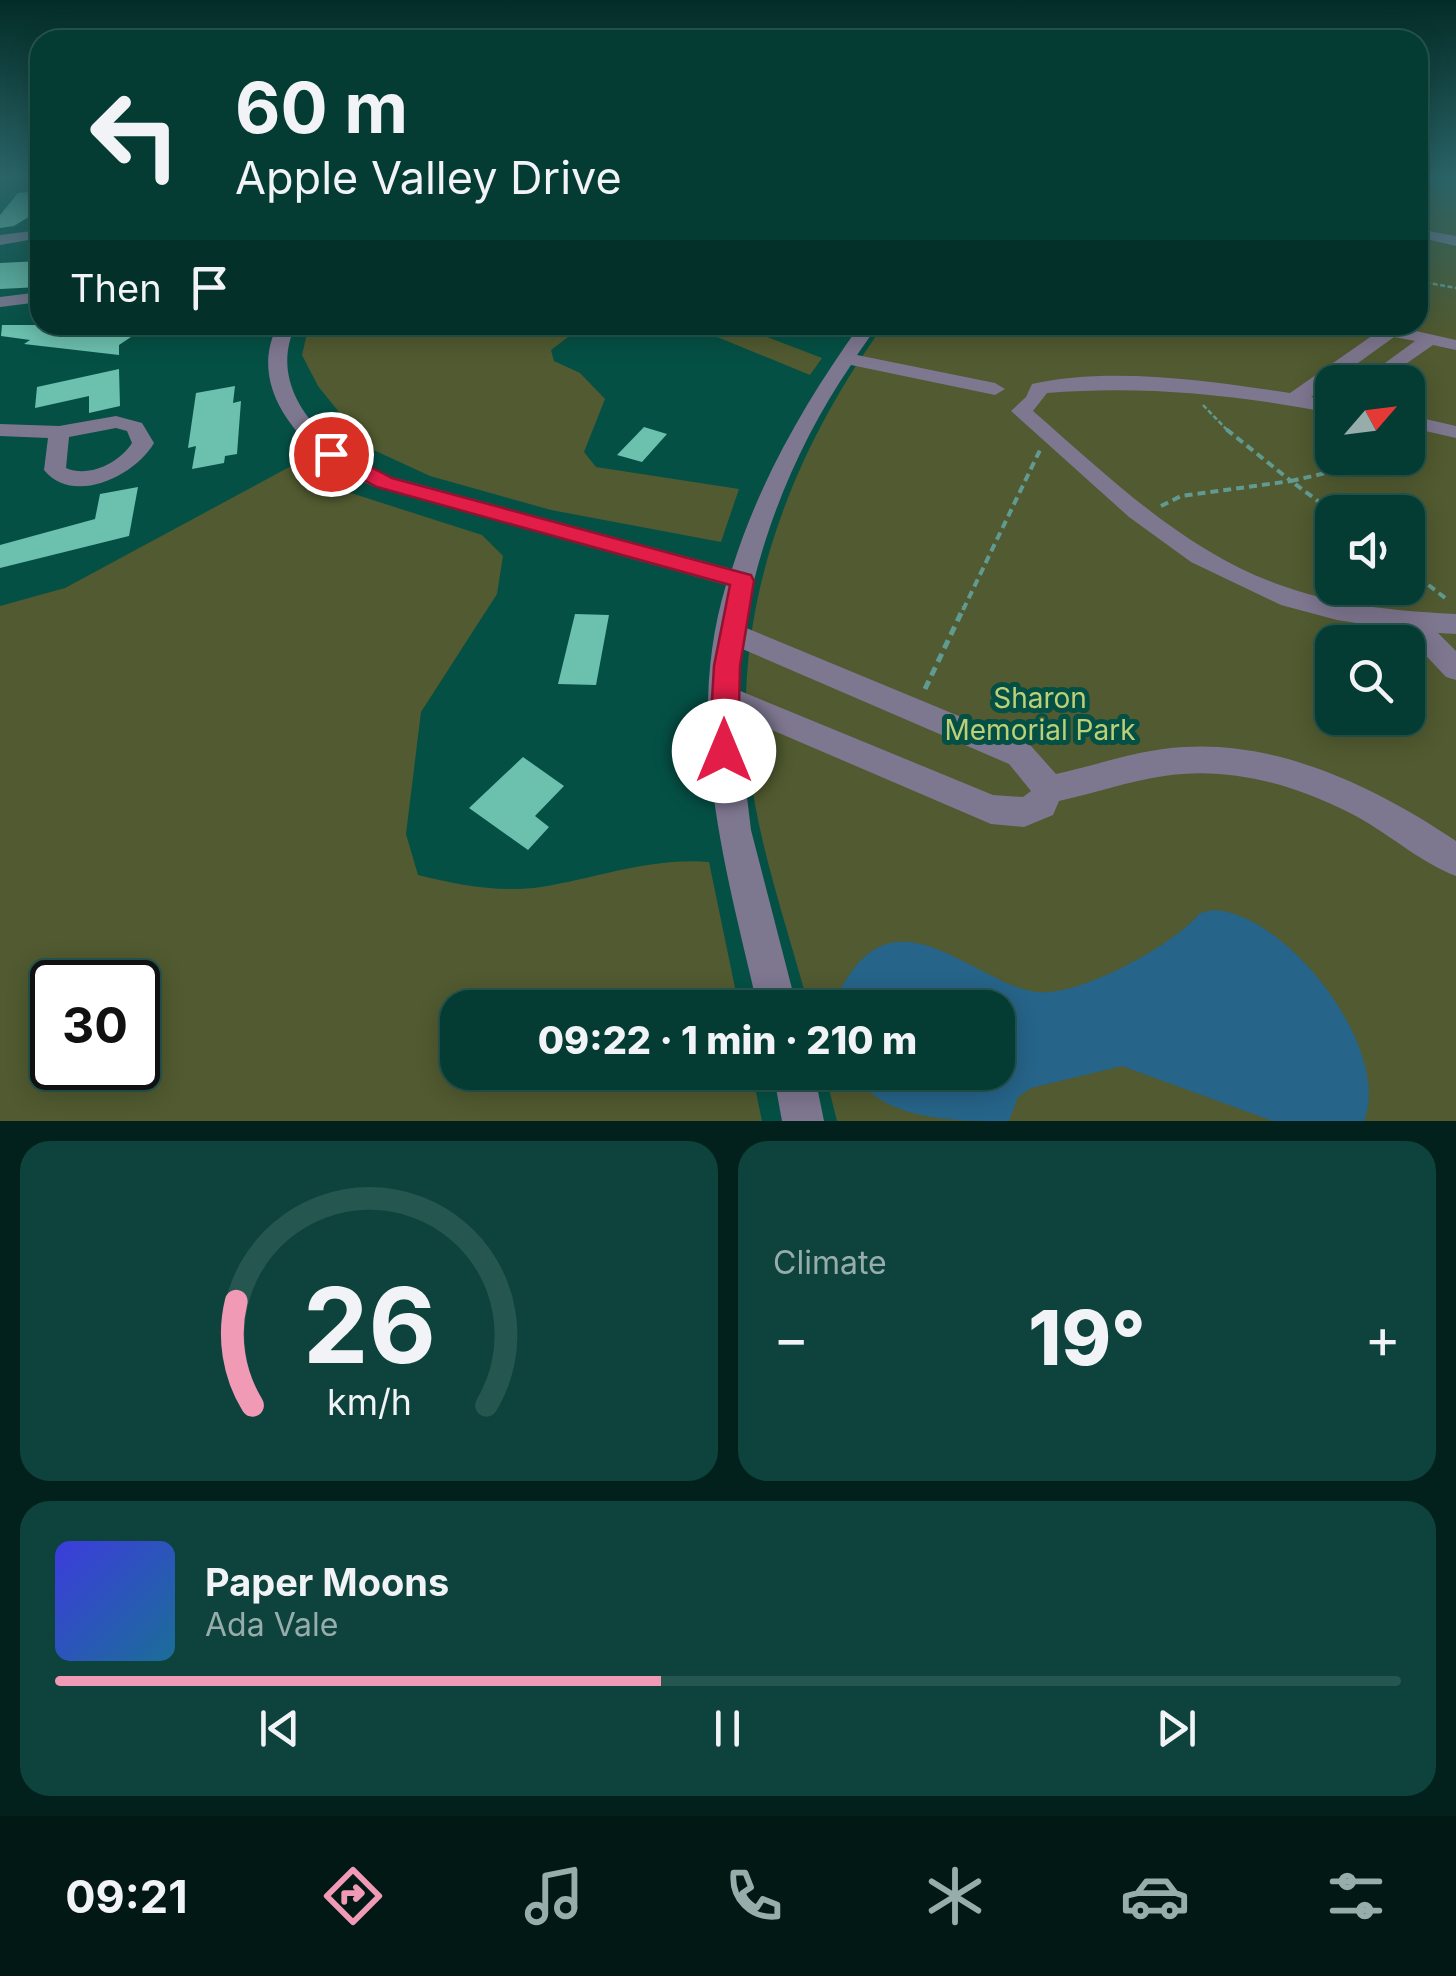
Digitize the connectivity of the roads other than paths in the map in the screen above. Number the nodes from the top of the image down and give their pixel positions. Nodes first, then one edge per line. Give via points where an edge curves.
1 (1428, 235) edge
2 (30, 236) edge
3 (0, 240) edge
4 (1456, 242) edge
5 (30, 298) edge
6 (0, 302) edge
7 (282, 335) edge
8 (861, 335) edge
9 (1385, 335) edge
10 (1402, 335) edge
11 (1428, 341) junction
12 (1456, 345) edge
13 (844, 358) junction
14 (1393, 365) edge
15 (1039, 388) junction
16 (995, 389) junction
17 (1294, 400) junction
18 (1315, 403) edge
19 (1021, 410) junction
20 (1425, 426) edge
21 (0, 430) edge
22 (59, 432) dead end
23 (1456, 432) edge
24 (742, 581) junction
25 (1411, 622) junction
26 (1456, 624) edge
27 (731, 633) junction
28 (1456, 669) edge
29 (724, 696) junction
30 (1049, 789) junction
31 (1456, 860) edge
32 (774, 990) edge
33 (797, 1090) edge
34 (803, 1121) edge

1 - 4 street
2 - 3 street
5 - 6 street
7 - 24 street via 276,348 279,380 318,444 345,464 384,482
8 - 13 street
9 - 17 street
10 - 11 street
11 - 12 street
11 - 14 street
13 - 16 street
13 - 24 street via 788,448
15 - 16 street
15 - 17 street via 1134,381
15 - 19 street
16 - 19 street
17 - 18 street
19 - 25 street via 1143,514 1264,589 1334,610
20 - 23 street
21 - 22 street
24 - 27 street
25 - 26 street
25 - 28 street
27 - 29 street
27 - 30 street via 1020,755
29 - 30 street via 991,809 1024,812 1041,806
29 - 32 street via 725,771
30 - 31 street via 1185,760 1242,764 1364,802
33 - 34 street

